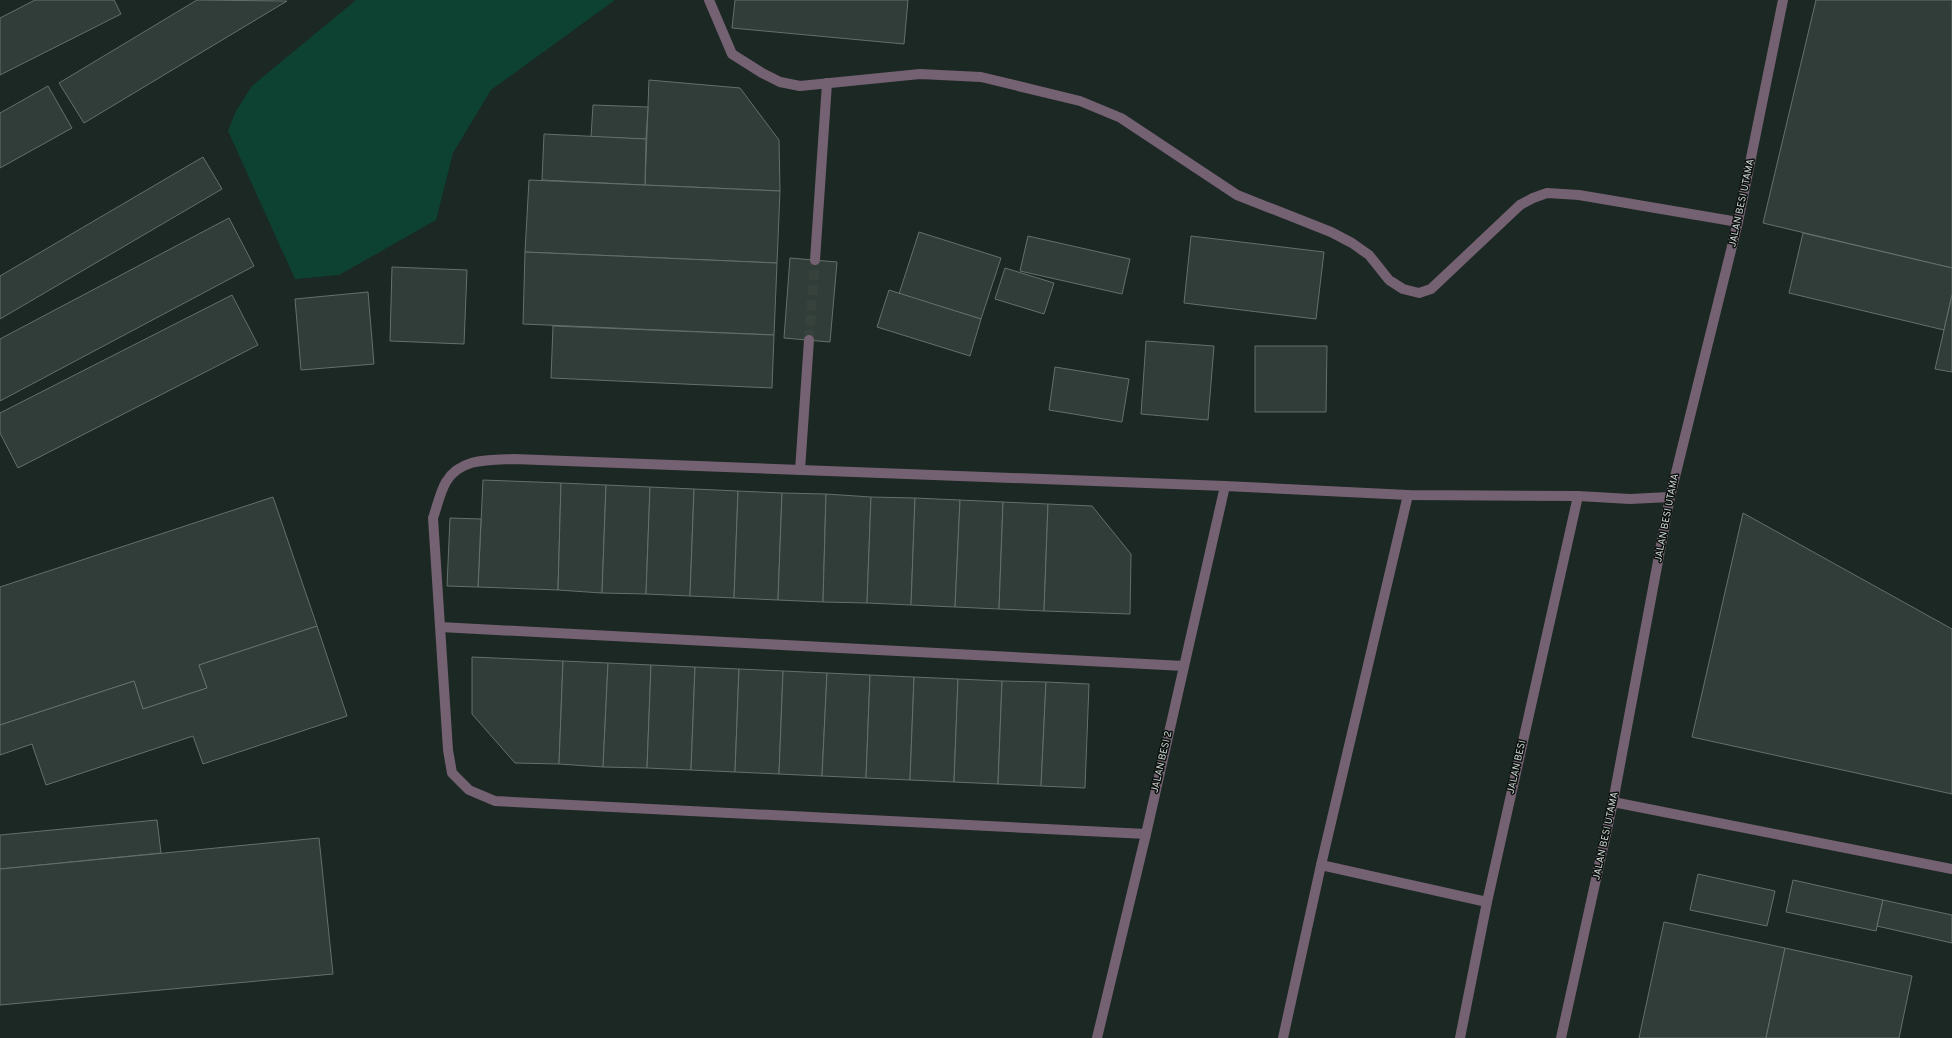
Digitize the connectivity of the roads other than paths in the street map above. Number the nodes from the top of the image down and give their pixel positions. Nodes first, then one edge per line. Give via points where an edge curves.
1 (709, 0) edge
2 (1784, 0) edge
3 (828, 83) junction
4 (1738, 222) junction
5 (815, 260) tunnel mouth
6 (810, 340) tunnel mouth
7 (800, 470) junction
8 (1225, 486) junction
9 (1408, 495) junction
10 (1578, 496) junction
11 (1670, 497) junction
12 (440, 627) junction
13 (1184, 666) junction
14 (1613, 802) junction
15 (1146, 834) junction
16 (1321, 865) junction
17 (1952, 869) edge
18 (1487, 902) junction
19 (1098, 1038) edge
20 (1283, 1038) edge
21 (1460, 1038) edge
22 (1561, 1038) edge

1 - 3 street via 732,54 780,82 800,86
2 - 4 street, JALAN BESI UTAMA
3 - 4 street via 920,74 981,78 1093,106 1121,118 1237,195 1331,232 1352,243 1368,255 1389,280 1404,289 1419,293 1431,289 1520,205 1547,193 1579,195
3 - 5 street
4 - 11 street, JALAN BESI UTAMA
6 - 7 street
7 - 8 street
7 - 12 street via 514,459 483,460 460,466 446,482 433,518
8 - 9 street
8 - 13 street, JALAN BESI 2
9 - 10 street
9 - 16 street
10 - 11 street via 1630,499
10 - 18 street, JALAN BESI
11 - 14 street, JALAN BESI UTAMA
12 - 13 street
12 - 15 street via 448,750 452,773 469,790 495,801
13 - 15 street, JALAN BESI 2
14 - 17 street
14 - 22 street, JALAN BESI UTAMA
15 - 19 street, JALAN BESI 2
16 - 18 street
16 - 20 street
18 - 21 street, JALAN BESI

